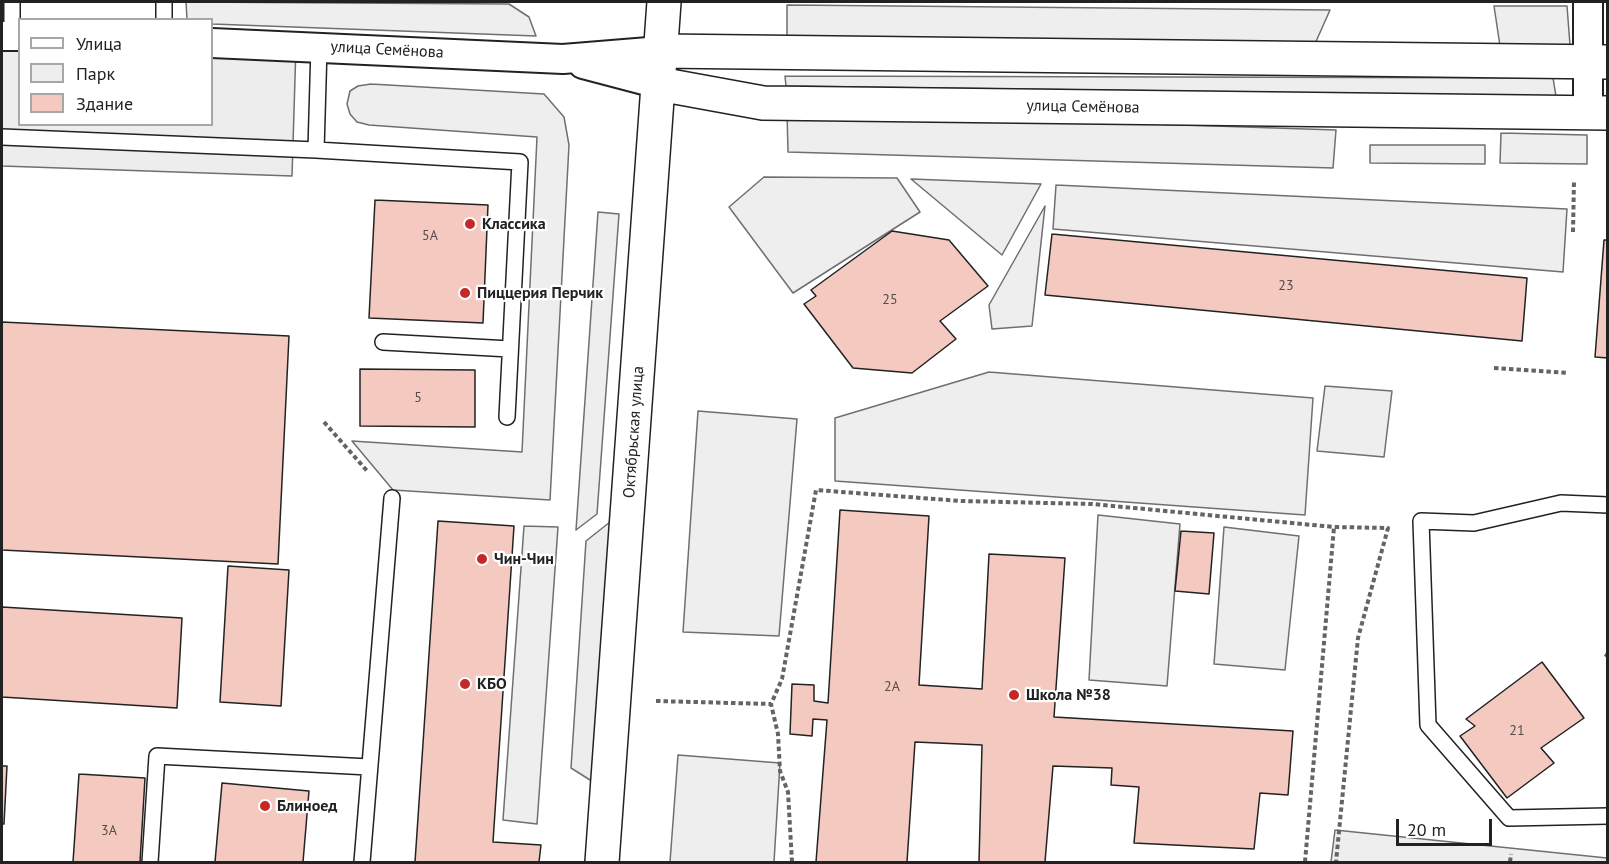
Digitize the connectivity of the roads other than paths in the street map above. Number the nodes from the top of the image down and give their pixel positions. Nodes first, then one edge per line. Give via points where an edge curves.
1 (12, 2) edge
2 (164, 2) edge
3 (664, 2) edge
4 (1588, 2) edge
5 (164, 18) edge
6 (11, 36) edge
7 (213, 43) edge
8 (319, 46) junction
9 (661, 51) junction
10 (563, 59) junction
11 (1597, 62) edge
12 (659, 84) junction
13 (1598, 113) edge
14 (2, 137) edge
15 (316, 150) junction
16 (383, 342) dead end
17 (510, 349) junction
18 (507, 417) dead end
19 (392, 498) dead end
20 (1608, 506) edge
21 (369, 767) junction
22 (1608, 816) edge
23 (150, 862) edge
24 (362, 862) edge
25 (602, 862) edge

1 - 6 lane
2 - 5 lane
3 - 9 street, Октябрьская улица
4 - 11 street
7 - 8 street, улица Семёнова
8 - 10 street, улица Семёнова
8 - 15 lane
9 - 10 street, улица Семёнова
9 - 11 street, улица Семёнова
9 - 12 street, Октябрьская улица
10 - 12 street, улица Семёнова
11 - 13 street
12 - 13 street, улица Семёнова via 763,103
12 - 25 street, Октябрьская улица
14 - 15 lane
15 - 17 lane via 520,162
16 - 17 lane
17 - 18 lane
19 - 21 lane
20 - 22 lane via 1561,503 1473,523 1421,521 1428,725 1509,818
21 - 23 lane via 157,756
21 - 24 lane

